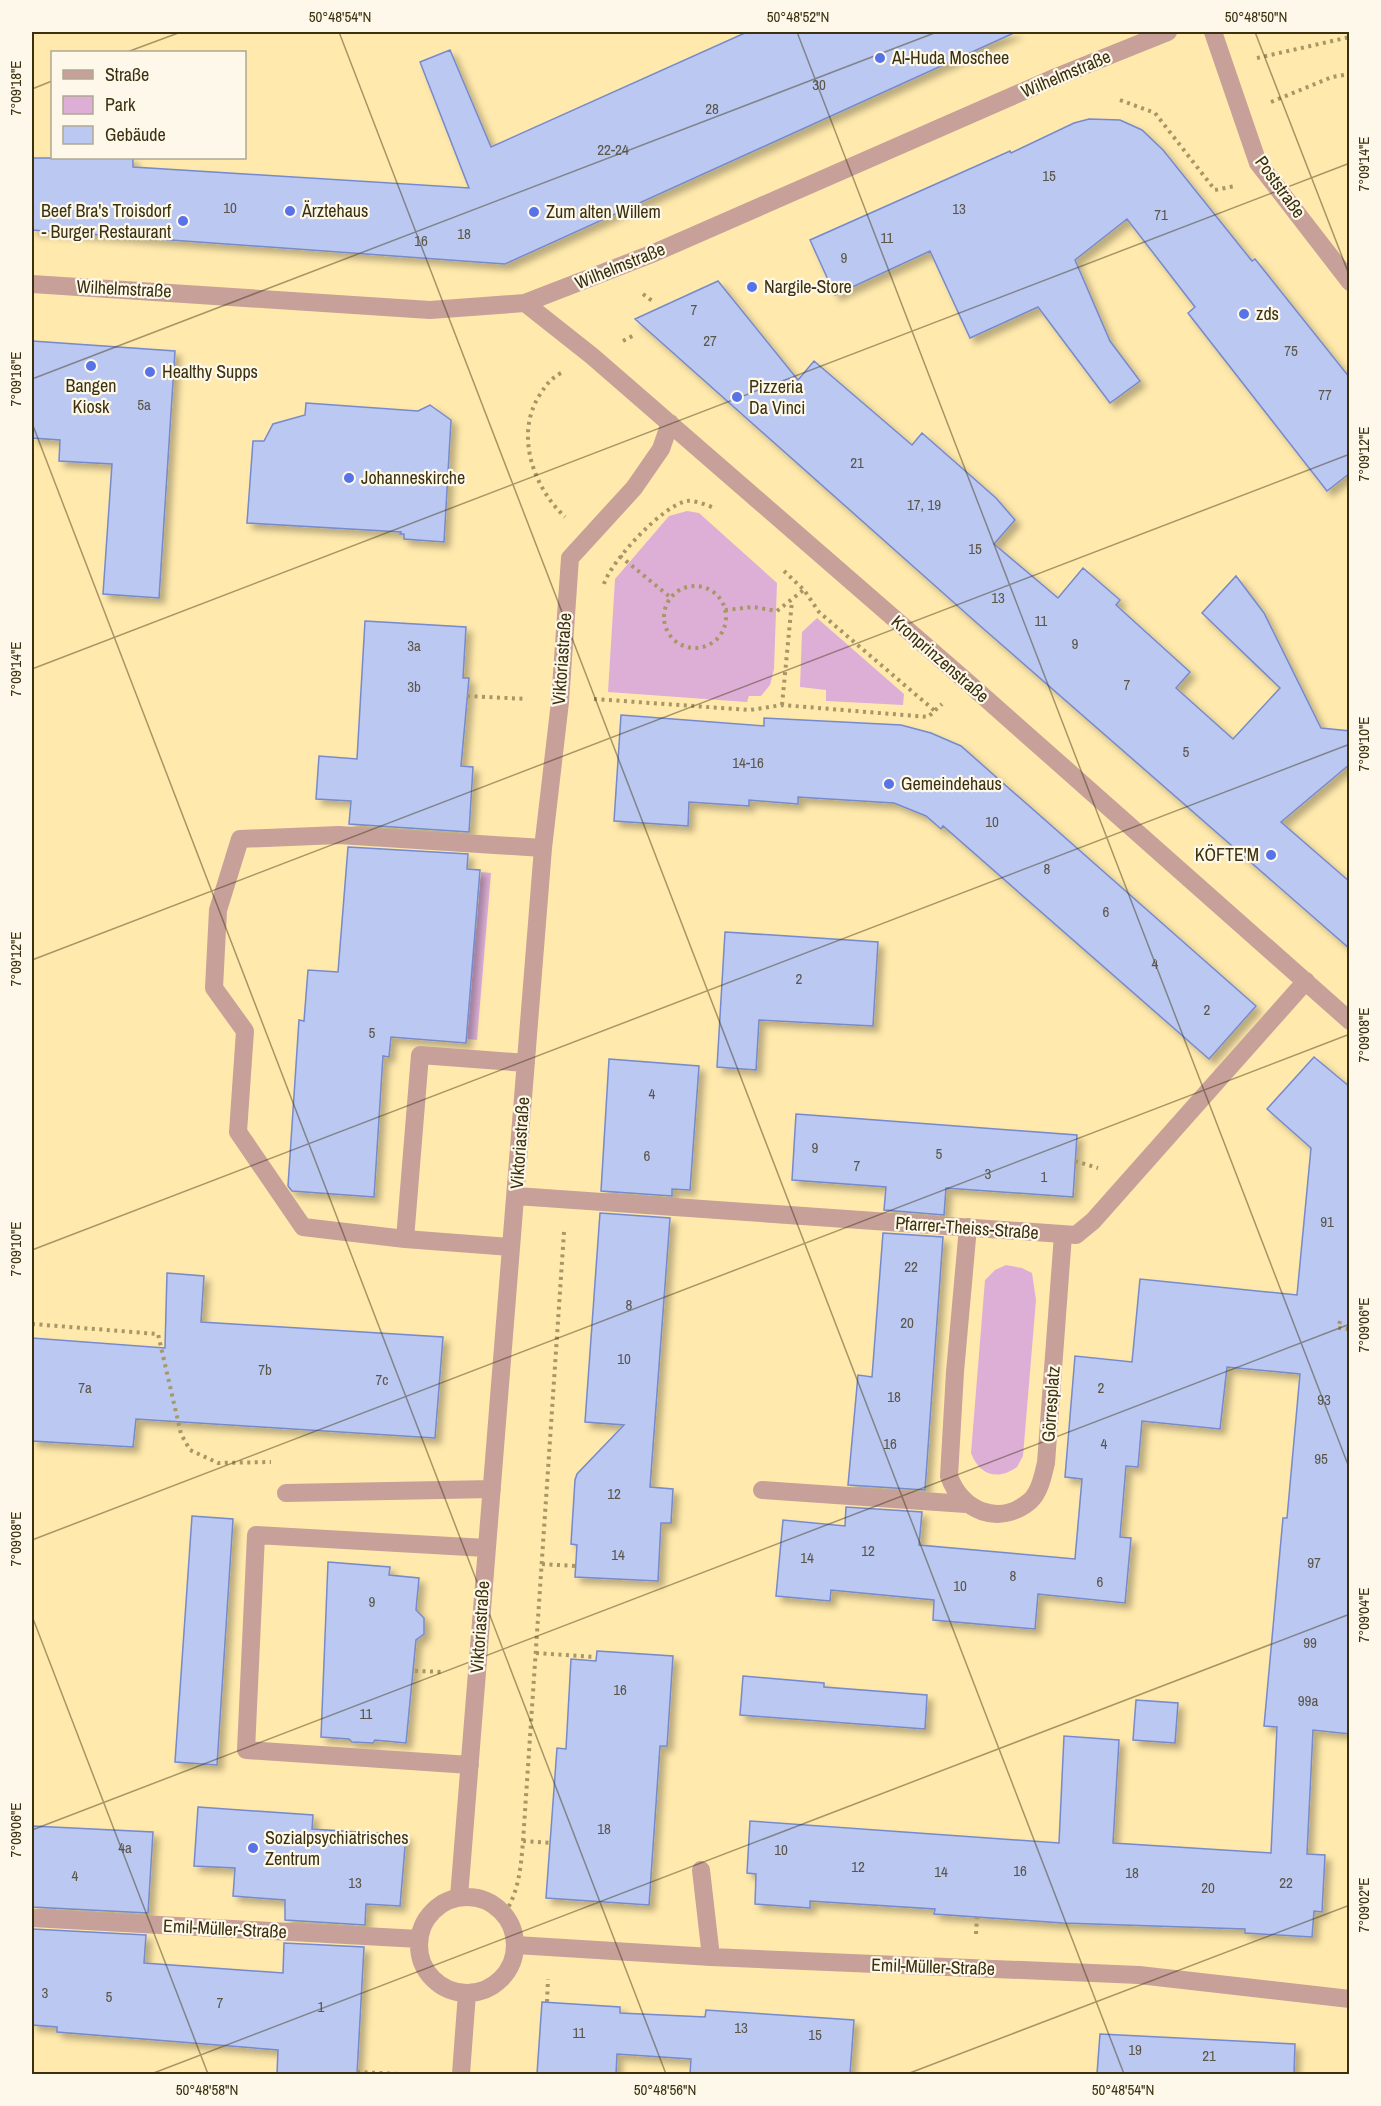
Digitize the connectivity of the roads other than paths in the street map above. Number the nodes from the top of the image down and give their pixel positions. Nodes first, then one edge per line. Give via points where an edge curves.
1 (1168, 32) edge
2 (1216, 40) edge
3 (1350, 282) edge
4 (32, 284) edge
5 (525, 303) junction
6 (670, 423) junction
7 (543, 848) junction
8 (1306, 981) junction
9 (1350, 1021) edge
10 (526, 1064) junction
11 (516, 1196) junction
12 (968, 1227) junction
13 (1063, 1235) junction
14 (405, 1239) junction
15 (511, 1247) junction
16 (492, 1489) junction
17 (762, 1490) dead end
18 (286, 1493) dead end
19 (966, 1504) junction
20 (486, 1548) junction
21 (470, 1765) junction
22 (701, 1870) dead end
23 (459, 1897) junction
24 (32, 1918) edge
25 (419, 1939) junction
26 (516, 1944) junction
27 (711, 1957) junction
28 (466, 1993) junction
29 (1350, 1999) edge
30 (461, 2074) edge

1 - 5 street, Wilhelmstraße via 654,253
2 - 3 street, Poststraße via 1258,164
4 - 5 street, Wilhelmstraße via 430,310
5 - 6 street, Kronprinzenstraße
6 - 7 street, Viktoriastraße via 648,468 570,558 560,698
6 - 8 street, Kronprinzenstraße
7 - 10 street, Viktoriastraße
7 - 14 street via 339,835 240,839 218,910 214,988 245,1031 238,1132 303,1227
8 - 9 street, Kronprinzenstraße
8 - 13 street, Pfarrer-Theiss-Straße via 1085,1230
10 - 11 street, Viktoriastraße
10 - 14 street via 420,1055
11 - 12 street, Pfarrer-Theiss-Straße
11 - 15 street, Viktoriastraße
12 - 13 street, Pfarrer-Theiss-Straße
12 - 19 street via 949,1476 954,1492
13 - 19 street, Görresplatz via 1046,1463 1041,1482 1031,1499 1005,1513 984,1512
14 - 15 street
15 - 16 street, Viktoriastraße
16 - 18 street
16 - 20 street, Viktoriastraße
17 - 19 street, Görresplatz
20 - 21 street, Viktoriastraße
20 - 21 street via 256,1535 246,1750
21 - 23 street, Viktoriastraße
22 - 27 street
23 - 25 street via 428,1916
23 - 26 street via 476,1897 504,1913
24 - 25 street, Emil-Müller-Straße
25 - 28 street via 419,1953 431,1977 453,1991
26 - 27 street, Emil-Müller-Straße
26 - 28 street via 502,1979 479,1992
27 - 29 street, Emil-Müller-Straße via 1139,1975
28 - 30 street

